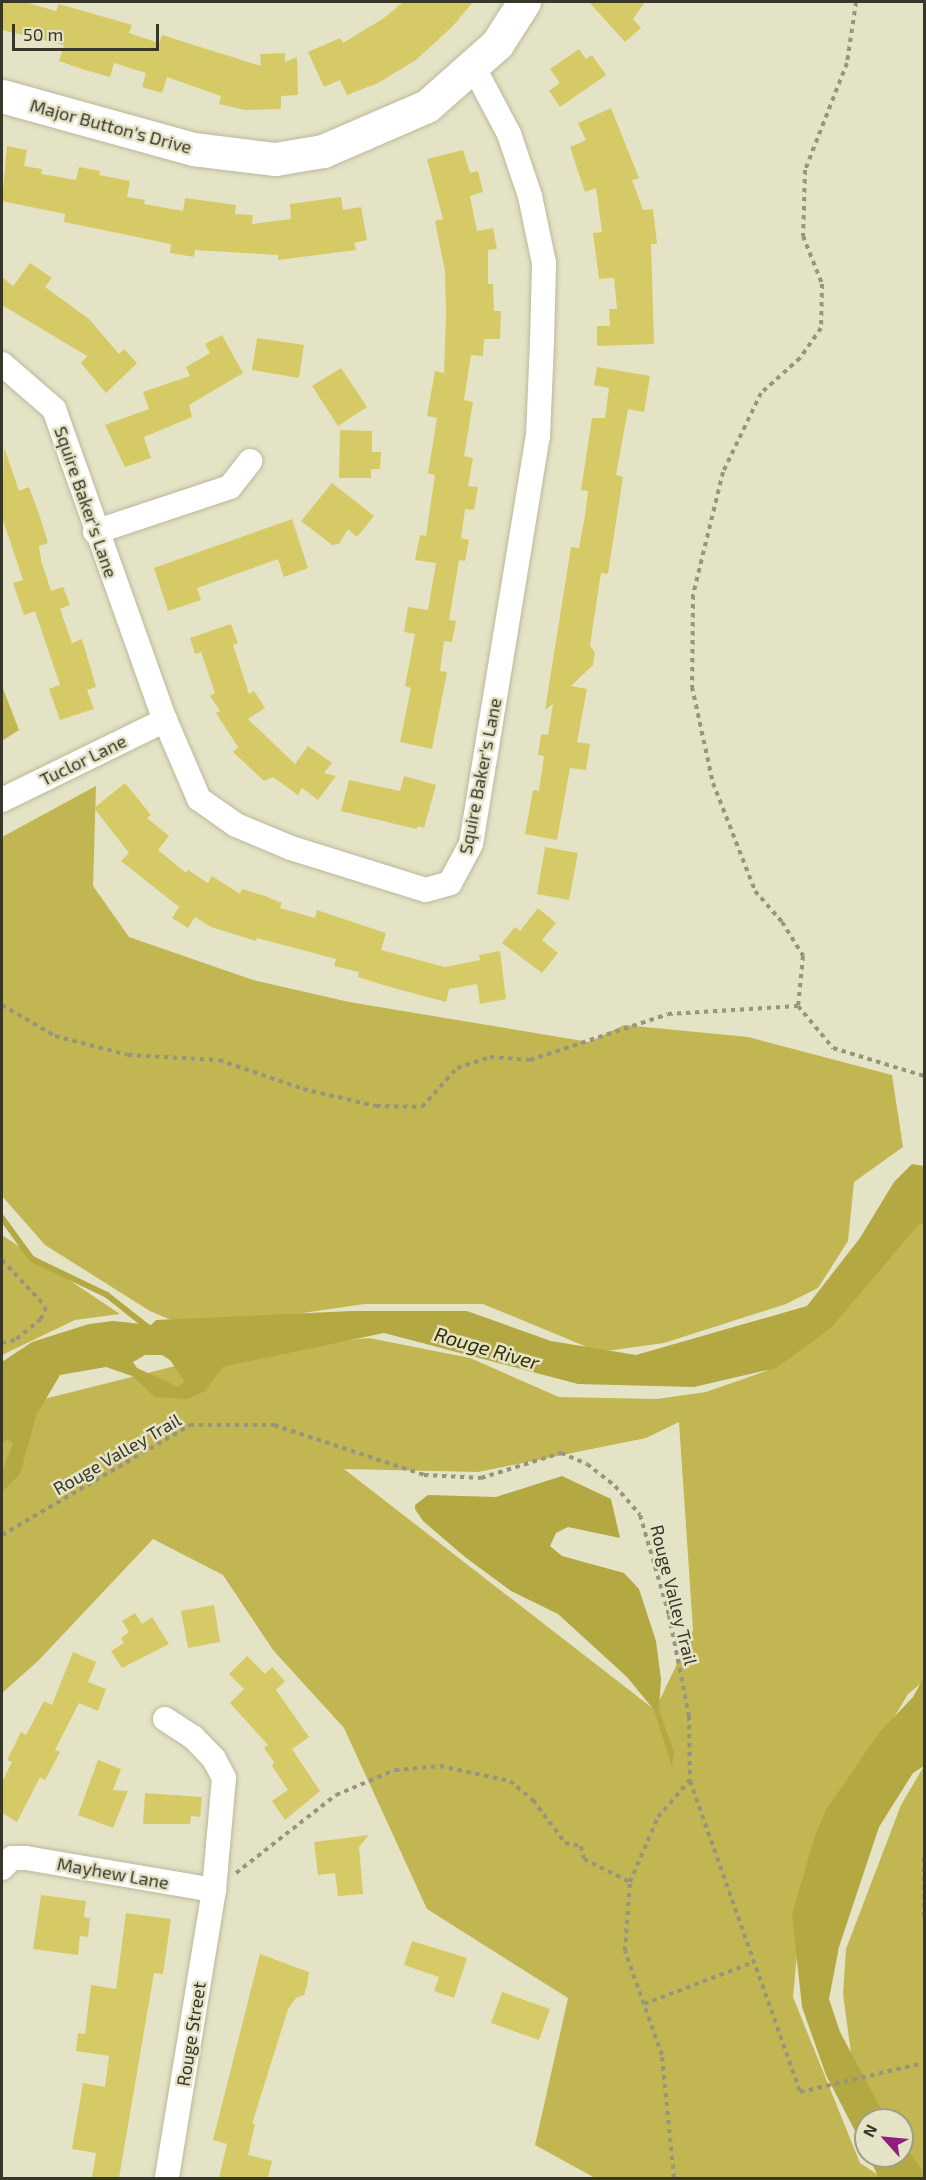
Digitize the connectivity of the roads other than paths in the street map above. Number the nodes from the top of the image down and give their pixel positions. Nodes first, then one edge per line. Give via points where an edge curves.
1 (524, 2) edge
2 (474, 68) junction
3 (2, 96) edge
4 (2, 363) edge
5 (250, 461) dead end
6 (95, 532) junction
7 (165, 720) junction
8 (2, 800) edge
9 (165, 1719) dead end
10 (7, 1863) edge
11 (214, 1890) junction
12 (167, 2178) edge

1 - 2 street, Major Button's Drive via 497,44
2 - 3 street, Major Button's Drive via 427,106 323,151 275,159 193,149
2 - 7 street, Squire Baker's Lane via 509,134 530,195 544,274 538,438 471,844 460,869 450,883 426,890 291,848 236,825 200,799
4 - 6 street, Squire Baker's Lane via 54,409 79,473
5 - 6 street via 230,487
6 - 7 street, Squire Baker's Lane
7 - 8 street, Tuclor Lane
9 - 11 street, Rouge Street via 193,1737 214,1759 224,1778
10 - 11 street, Mayhew Lane
11 - 12 street, Rouge Street

